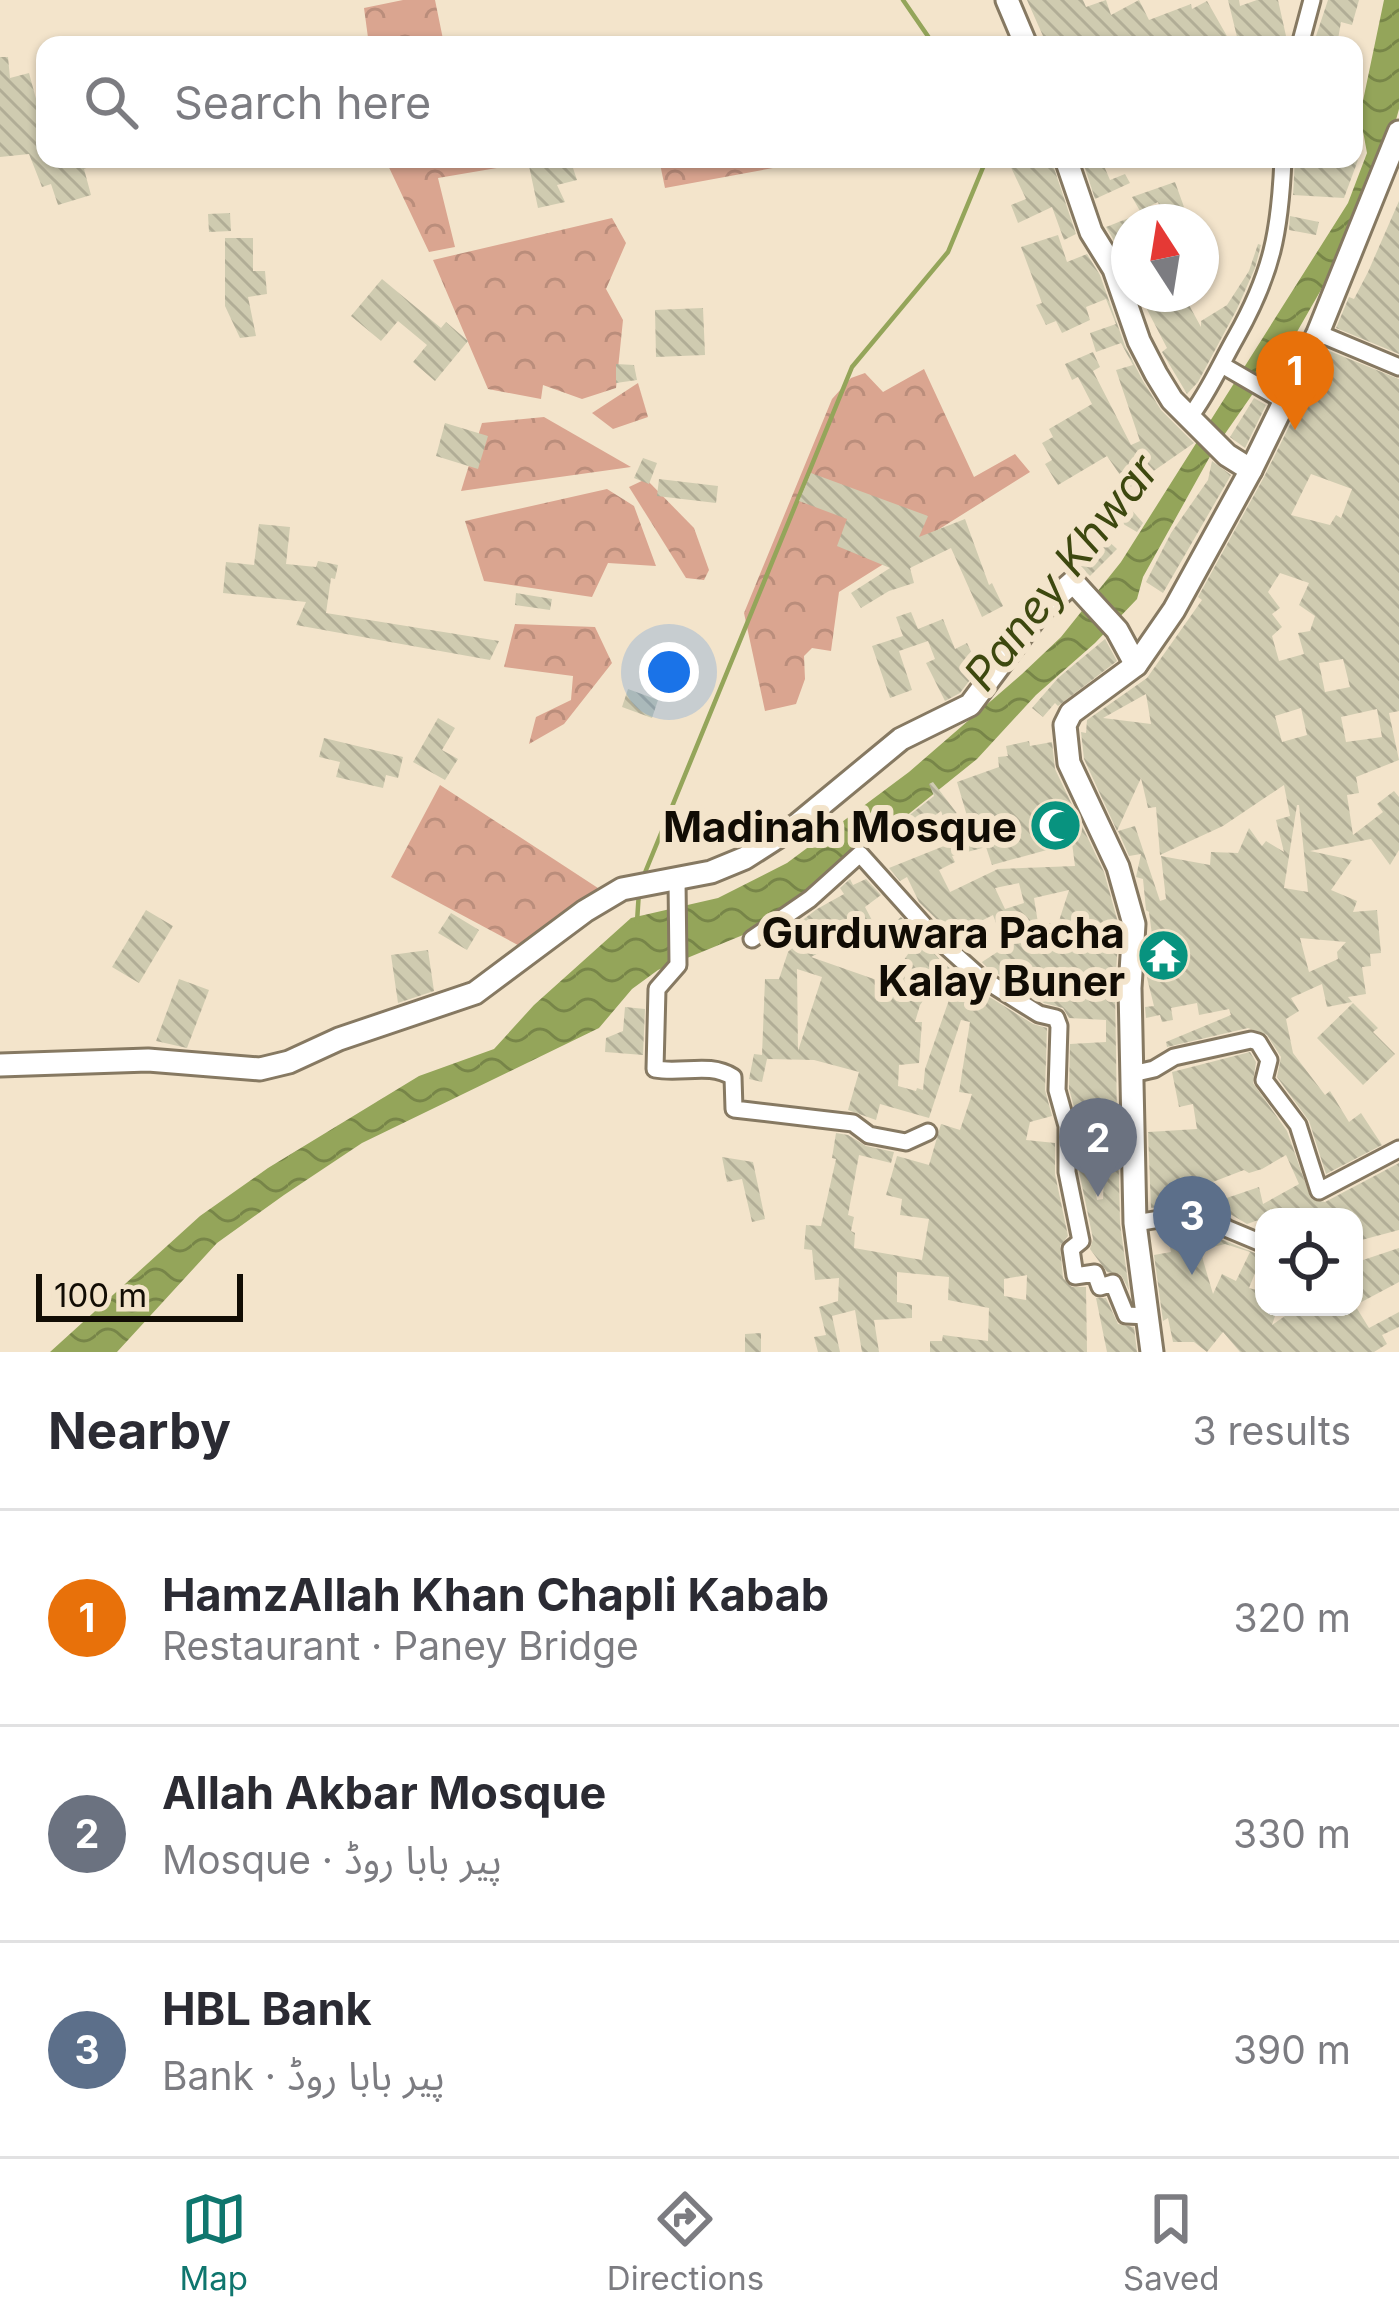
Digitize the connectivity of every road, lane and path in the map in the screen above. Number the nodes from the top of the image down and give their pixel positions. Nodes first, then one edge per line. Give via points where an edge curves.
1 (1007, 0) edge
2 (1312, 0) edge
3 (1022, 36) edge
4 (1302, 36) edge
5 (1399, 132) edge
6 (1069, 168) edge
7 (1281, 168) edge
8 (1318, 333) junction
9 (1222, 365) junction
10 (1399, 367) edge
11 (1284, 401) junction
12 (1194, 422) junction
13 (1251, 470) junction
14 (1136, 665) junction
15 (677, 880) junction
16 (752, 940) dead end
17 (0, 1065) edge
18 (1132, 1074) junction
19 (928, 1132) dead end
20 (1399, 1148) edge
21 (1135, 1223) junction
22 (1255, 1240) edge
23 (1148, 1316) junction
24 (1152, 1352) edge

1 - 3 street
2 - 4 street
5 - 8 street
6 - 12 street via 1139,341
7 - 9 street via 1273,257
8 - 10 street
8 - 11 street
9 - 11 street
9 - 12 street
11 - 13 street
12 - 13 street
13 - 14 street
14 - 15 street via 1117,630 1073,582 1040,610 970,705 901,739 745,858
14 - 18 street via 1072,713 1063,734 1131,909
15 - 17 street via 622,889 476,993 276,1067 148,1060
15 - 19 street via 678,964 657,989 656,1069 728,1072 734,1108 853,1123 906,1142
16 - 23 street via 860,854 980,977 1056,1018 1057,1090 1081,1241 1072,1249 1075,1276 1095,1273 1100,1287 1113,1283 1126,1315
18 - 20 street via 1174,1057 1258,1042 1268,1060 1264,1080 1298,1125 1319,1191
18 - 21 street
21 - 22 street via 1204,1212
21 - 23 street
23 - 24 street

